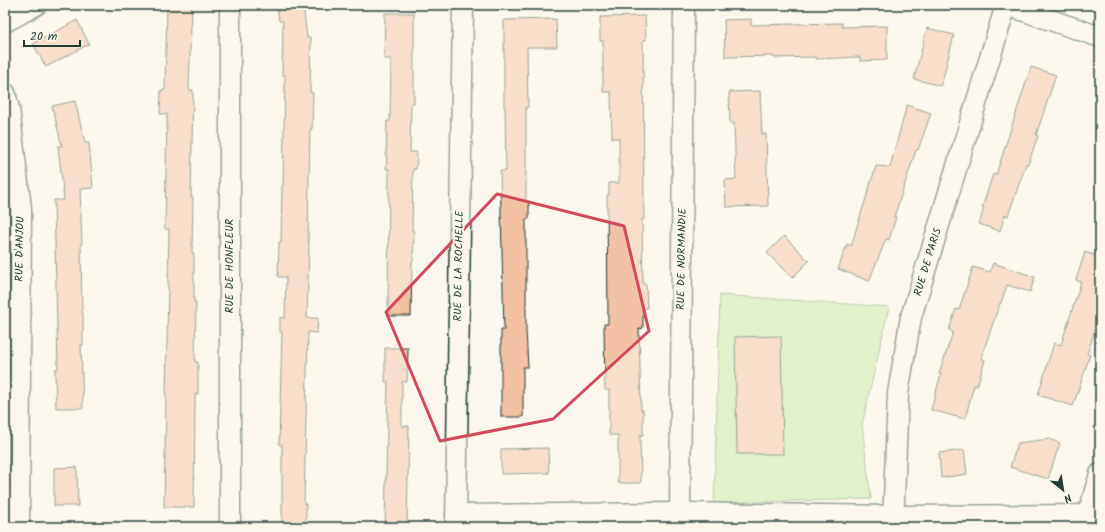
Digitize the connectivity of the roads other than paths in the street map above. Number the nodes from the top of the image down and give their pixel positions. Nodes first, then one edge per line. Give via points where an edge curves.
1 (36, 5) edge
2 (230, 5) edge
3 (463, 5) edge
4 (684, 5) edge
5 (1006, 5) edge
6 (5, 22) edge
7 (1100, 37) edge
8 (5, 93) edge
9 (12, 345) edge
10 (1100, 474) edge
11 (680, 513) junction
12 (1094, 515) edge
13 (456, 521) edge
14 (893, 521) edge
15 (19, 527) edge
16 (230, 527) edge

1 - 6 street
2 - 16 street, RUE DE HONFLEUR
3 - 13 street, RUE DE LA ROCHELLE
4 - 11 street, RUE DE NORMANDIE
5 - 7 street
5 - 14 street, RUE DE PARIS via 911,317 898,393
8 - 9 street, RUE D'ANJOU via 21,208
9 - 15 street, RUE D'ANJOU
10 - 12 street
11 - 13 street
11 - 14 street
12 - 14 street

